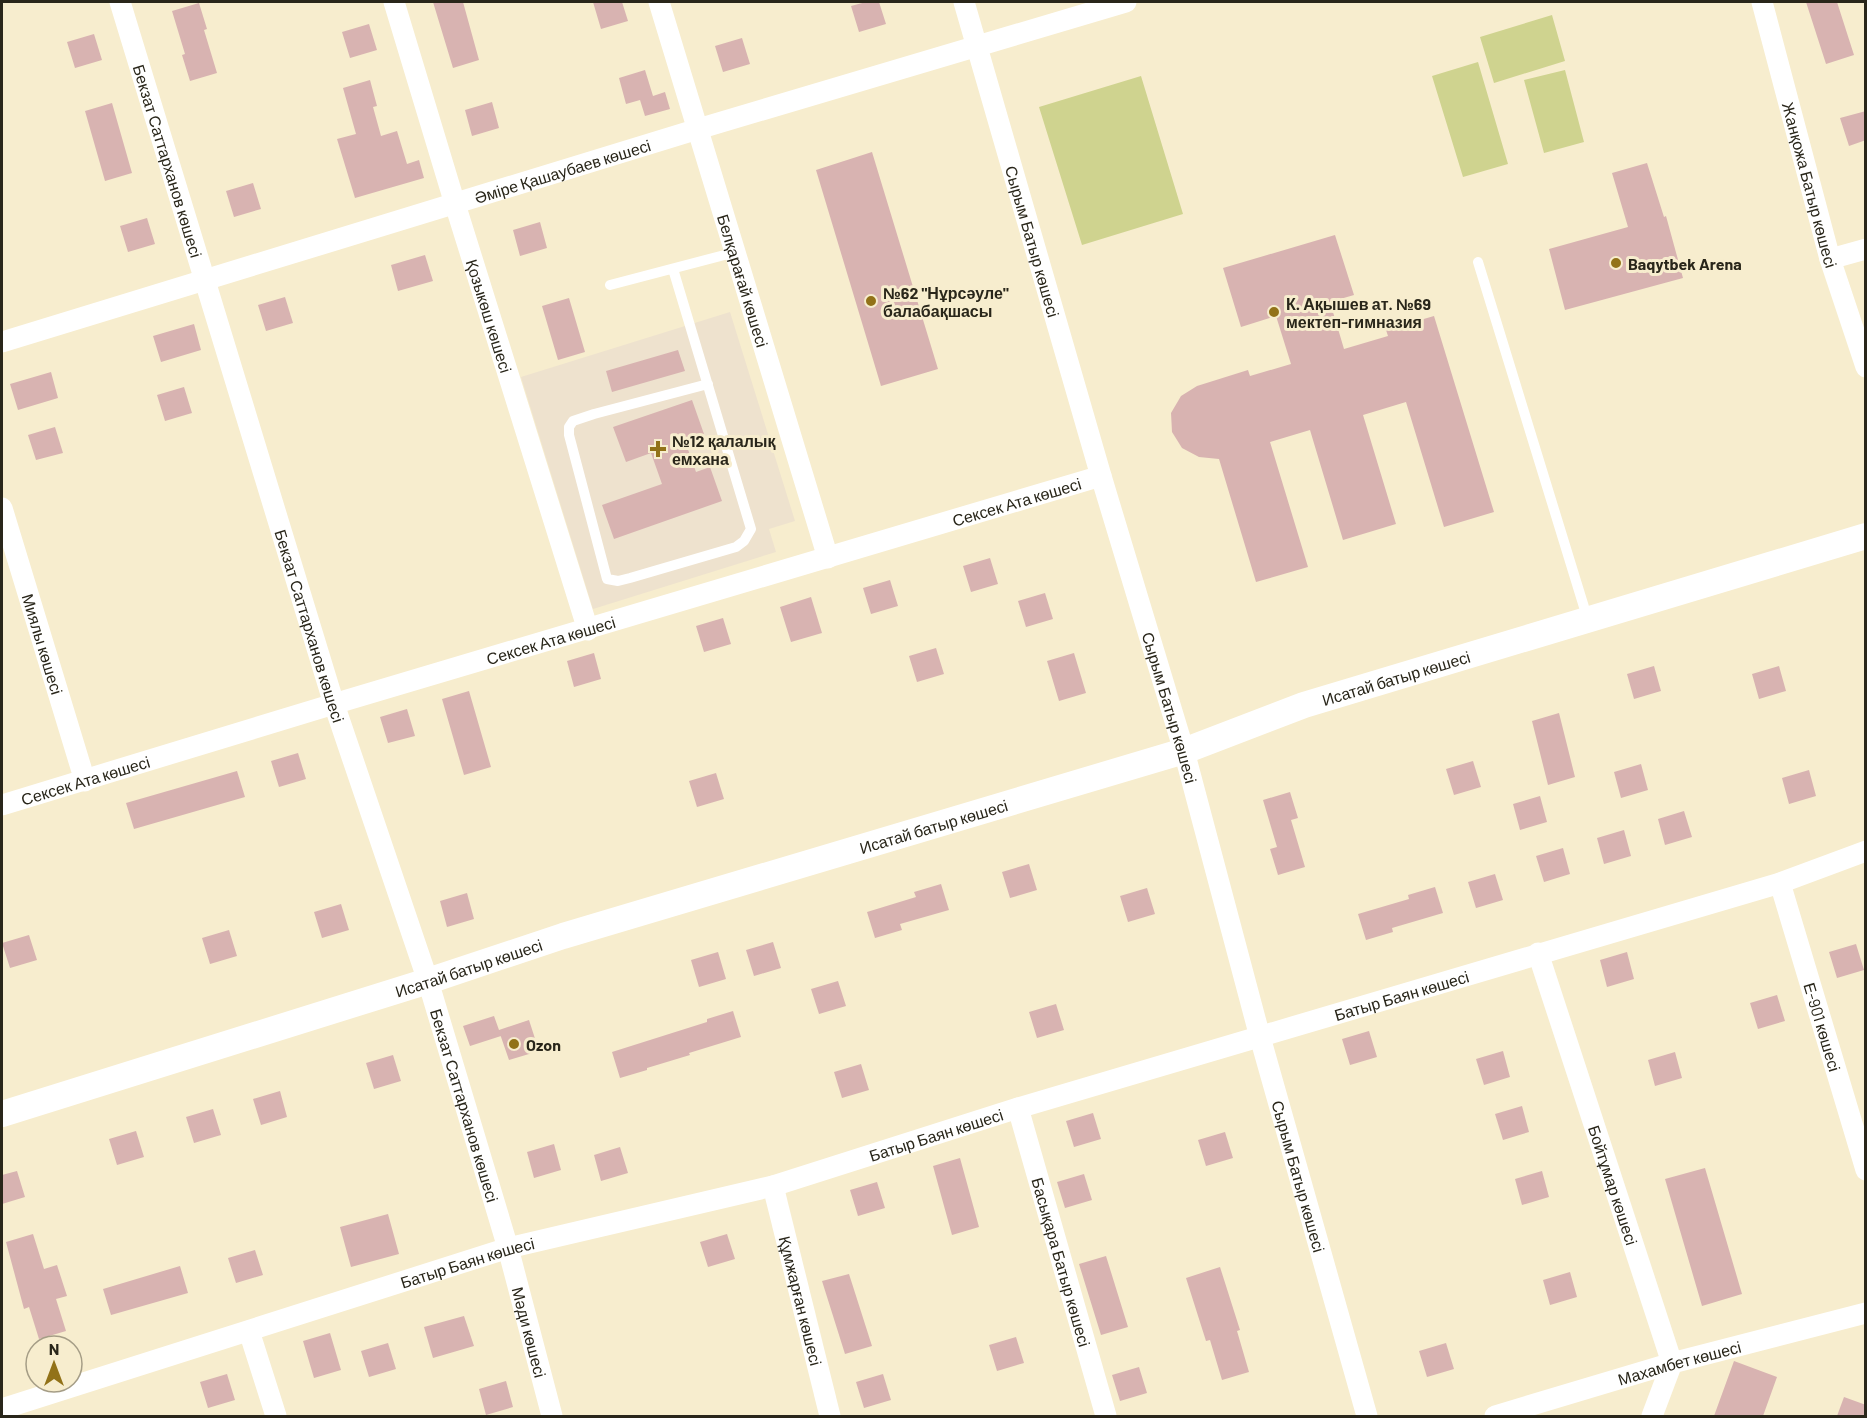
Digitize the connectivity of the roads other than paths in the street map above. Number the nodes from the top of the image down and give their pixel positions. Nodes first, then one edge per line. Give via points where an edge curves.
1 (120, 2) edge
2 (394, 2) edge
3 (659, 2) edge
4 (964, 2) edge
5 (1126, 2) edge
6 (1762, 2) edge
7 (978, 45) junction
8 (698, 129) junction
9 (455, 204) junction
10 (1866, 249) edge
11 (736, 252) junction
12 (1830, 259) junction
13 (1478, 262) dead end
14 (673, 269) junction
15 (205, 280) junction
16 (610, 285) dead end
17 (2, 342) edge
18 (1866, 368) edge
19 (708, 384) junction
20 (1101, 476) junction
21 (2, 508) edge
22 (1866, 536) edge
23 (828, 558) junction
24 (1588, 620) junction
25 (588, 630) junction
26 (334, 704) junction
27 (1184, 751) junction
28 (85, 781) junction
29 (2, 805) edge
30 (1866, 851) edge
31 (1780, 883) junction
32 (1539, 953) junction
33 (428, 981) junction
34 (1260, 1037) junction
35 (1018, 1108) junction
36 (2, 1114) edge
37 (1866, 1170) edge
38 (773, 1186) junction
39 (508, 1248) junction
40 (1866, 1313) edge
41 (249, 1331) junction
42 (1672, 1363) junction
43 (6, 1411) edge
44 (276, 1416) edge
45 (552, 1416) edge
46 (830, 1416) edge
47 (1106, 1416) edge
48 (1367, 1416) edge
49 (1496, 1416) edge
50 (1652, 1416) edge

1 - 15 street, Бекзат Саттарханов көшесі
2 - 9 street, Қозыкөш көшесі
3 - 8 street, Белқарағай көшесі
4 - 7 street, Сырым Батыр көшесі
5 - 7 street, Әміре Қашаубаев көшесі
6 - 12 street, Жанқожа Батыр көшесі
7 - 8 street, Әміре Қашаубаев көшесі
7 - 20 street, Сырым Батыр көшесі
8 - 9 street, Әміре Қашаубаев көшесі
8 - 11 street, Белқарағай көшесі
9 - 15 street, Әміре Қашаубаев көшесі
9 - 25 street, Қозыкөш көшесі
10 - 12 street
11 - 14 lane
11 - 23 street, Белқарағай көшесі
12 - 18 street, Жанқожа Батыр көшесі
13 - 24 lane
14 - 16 lane
14 - 19 lane
15 - 17 street, Әміре Қашаубаев көшесі
15 - 26 street, Бекзат Саттарханов көшесі
19 - 19 lane via 594,414 573,421 569,427 607,579 618,581 736,547 751,529
20 - 23 street, Сексек Ата көшесі
20 - 27 street, Сырым Батыр көшесі
21 - 28 street, Миялы көшесі
22 - 24 street, Исатай батыр көшесі
23 - 25 street, Сексек Ата көшесі
24 - 27 street, Исатай батыр көшесі via 1304,705
25 - 26 street, Сексек Ата көшесі
26 - 28 street, Сексек Ата көшесі
26 - 33 street, Бекзат Саттарханов көшесі
27 - 33 street, Исатай батыр көшесі via 563,936
27 - 34 street, Сырым Батыр көшесі
28 - 29 street, Сексек Ата көшесі
30 - 31 street, Батыр Баян көшесі
31 - 32 street, Батыр Баян көшесі
31 - 37 street, Е-901 көшесі
32 - 34 street, Батыр Баян көшесі
32 - 42 street, Бойтұмар көшесі
33 - 36 street, Исатай батыр көшесі
33 - 39 street, Бекзат Саттарханов көшесі
34 - 35 street, Батыр Баян көшесі
34 - 48 street, Сырым Батыр көшесі
35 - 38 street, Батыр Баян көшесі
35 - 47 street, Басықара Батыр көшесі
38 - 39 street, Батыр Баян көшесі
38 - 46 street, Құмжарған көшесі
39 - 41 street, Батыр Баян көшесі
39 - 45 street, Мәди көшесі
40 - 42 street, Махамбет көшесі
41 - 43 street, Батыр Баян көшесі
41 - 44 street
42 - 49 street, Махамбет көшесі
42 - 50 street

